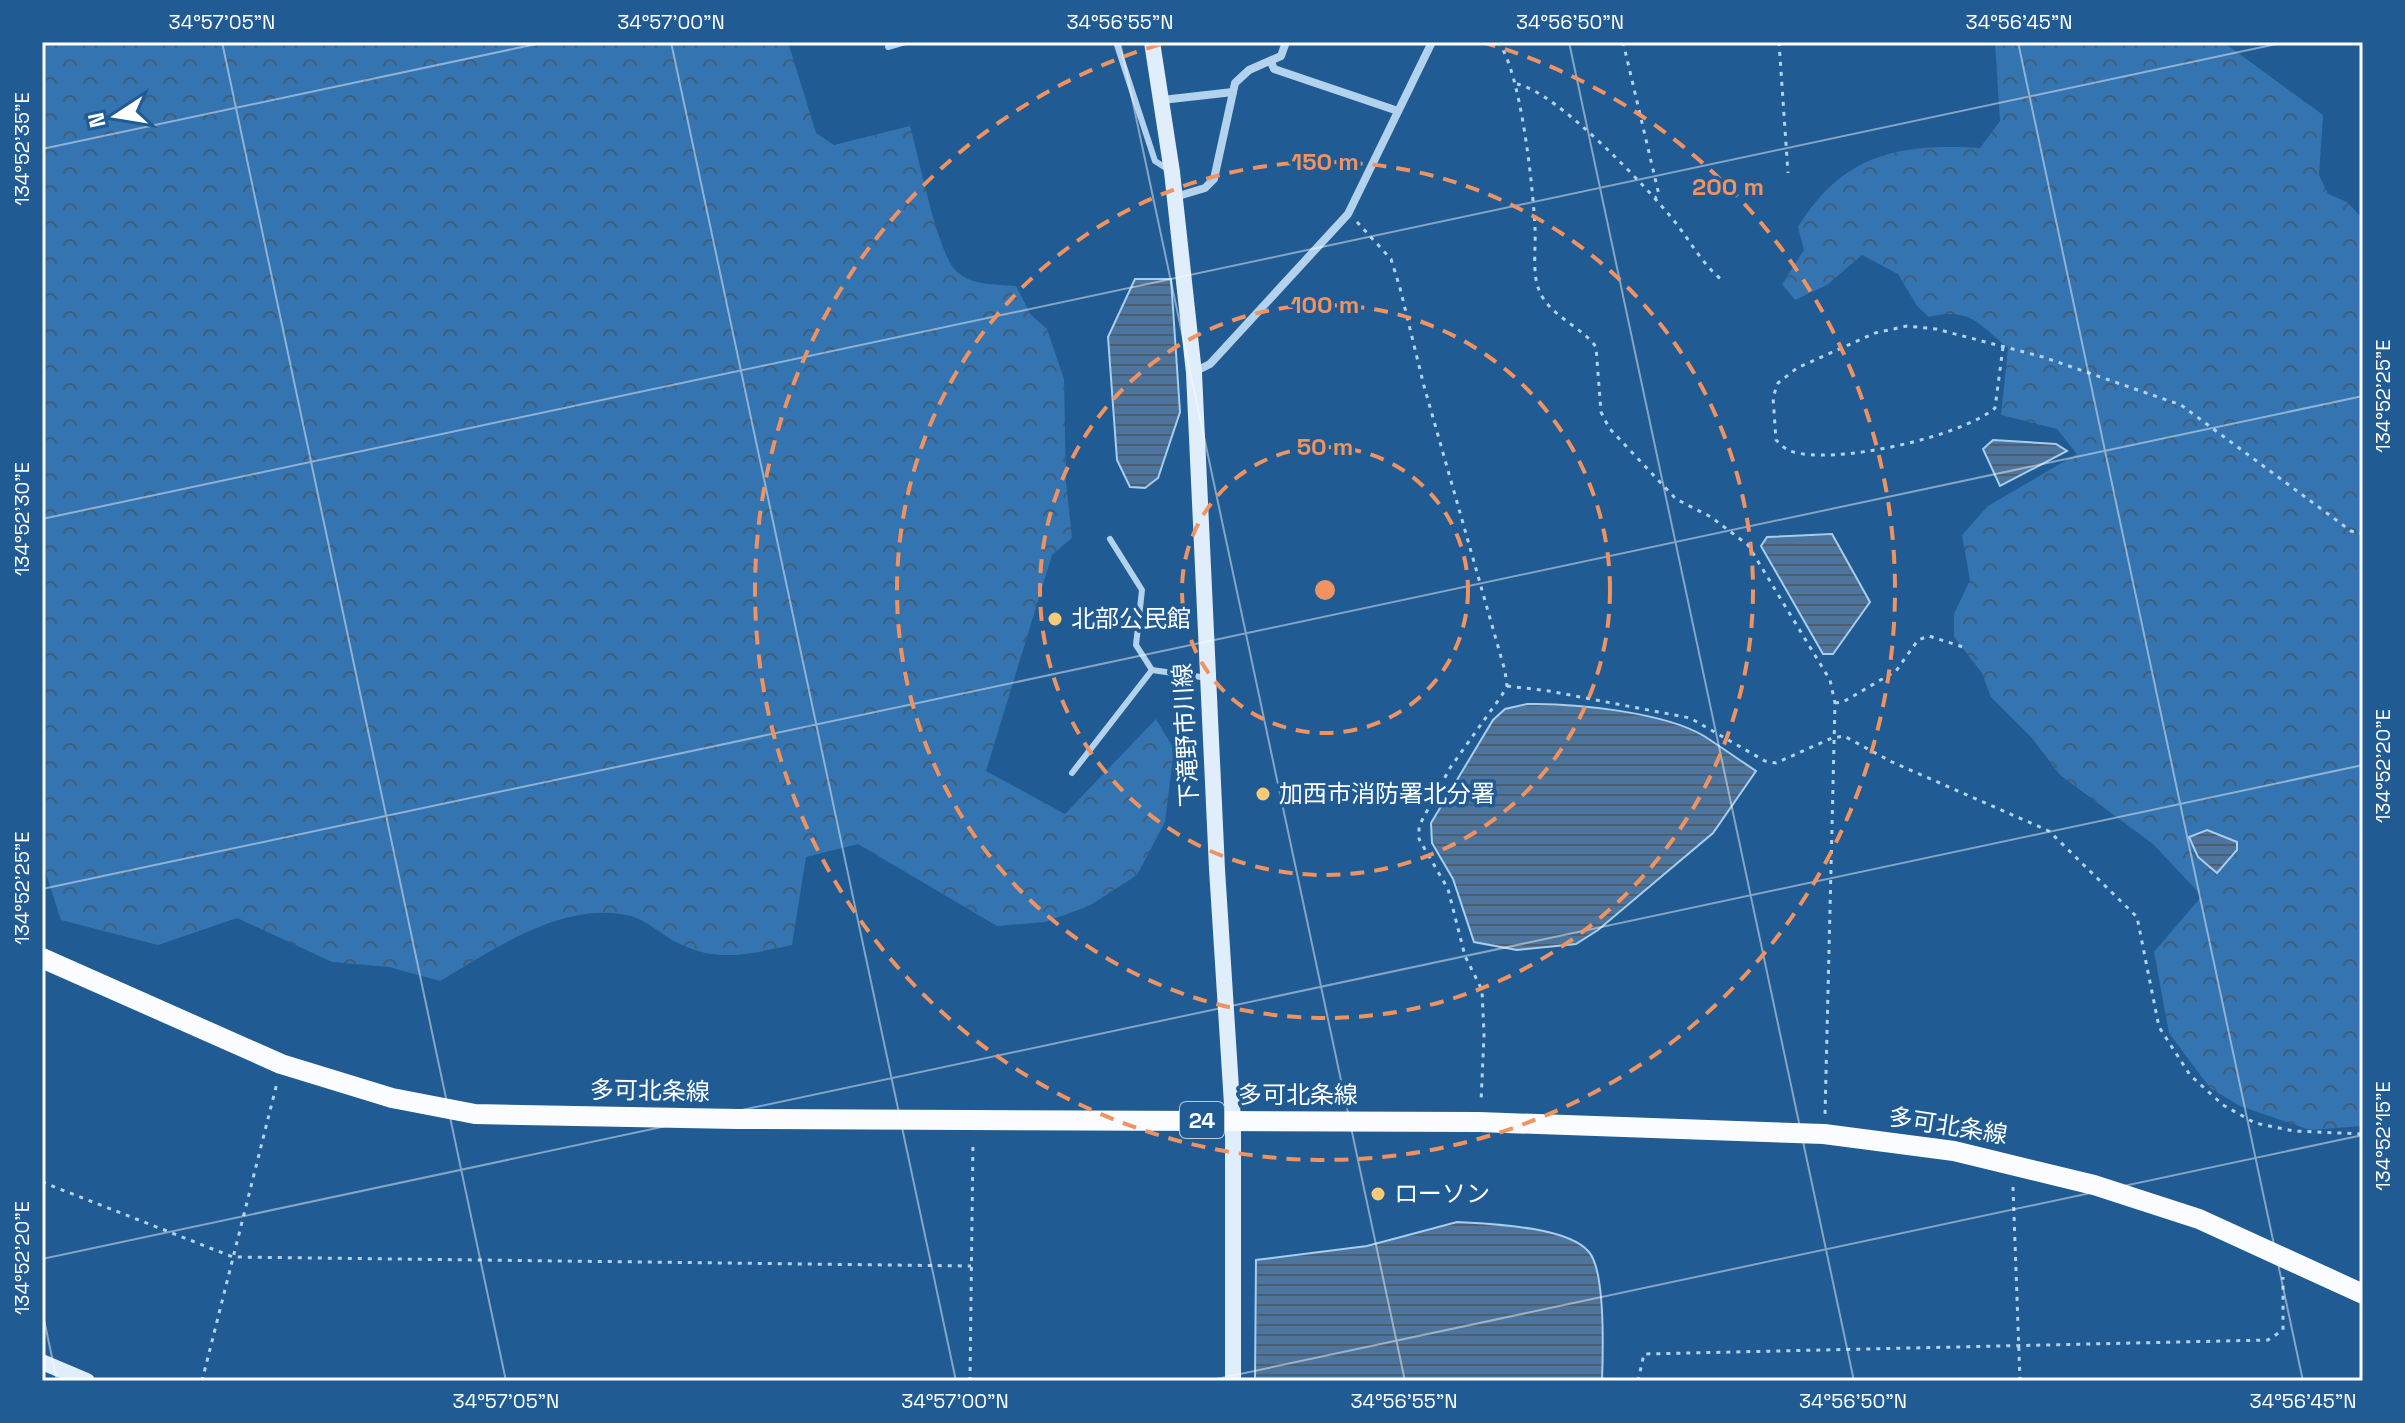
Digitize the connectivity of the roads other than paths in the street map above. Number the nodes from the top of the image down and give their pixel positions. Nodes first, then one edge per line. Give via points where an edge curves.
1 (905, 42) edge
2 (1116, 42) edge
3 (1152, 42) edge
4 (1286, 42) edge
5 (1432, 42) edge
6 (888, 47) dead end
7 (1271, 62) junction
8 (1233, 92) junction
9 (1162, 100) junction
10 (1398, 111) junction
11 (1172, 172) junction
12 (1175, 198) junction
13 (1194, 373) junction
14 (1110, 539) dead end
15 (1152, 670) junction
16 (1208, 678) junction
17 (1072, 773) dead end
18 (42, 958) edge
19 (1233, 1120) junction
20 (2363, 1294) edge
21 (42, 1362) edge
22 (87, 1381) edge
23 (1233, 1381) edge

1 - 6 lane
2 - 11 lane via 1155,161
3 - 9 main road, 下滝野市川線
4 - 7 street via 1281,56
5 - 10 street
7 - 8 street via 1249,70
7 - 10 street via 1274,69 1311,84
8 - 9 street
8 - 12 street via 1214,179 1205,188
9 - 11 main road, 下滝野市川線
10 - 13 street via 1348,214 1210,364
11 - 12 main road, 下滝野市川線
12 - 13 main road, 下滝野市川線
13 - 16 main road, 下滝野市川線
14 - 15 lane via 1142,590 1136,645
15 - 16 lane
15 - 17 lane
16 - 19 main road, 下滝野市川線
18 - 19 main road, 多可北条線 / 24 via 281,1064 392,1098 475,1114
19 - 20 main road, 多可北条線 / 24 via 1824,1134 1954,1151 2013,1163 2199,1219
19 - 23 main road, 下滝野市川線
21 - 22 main road

